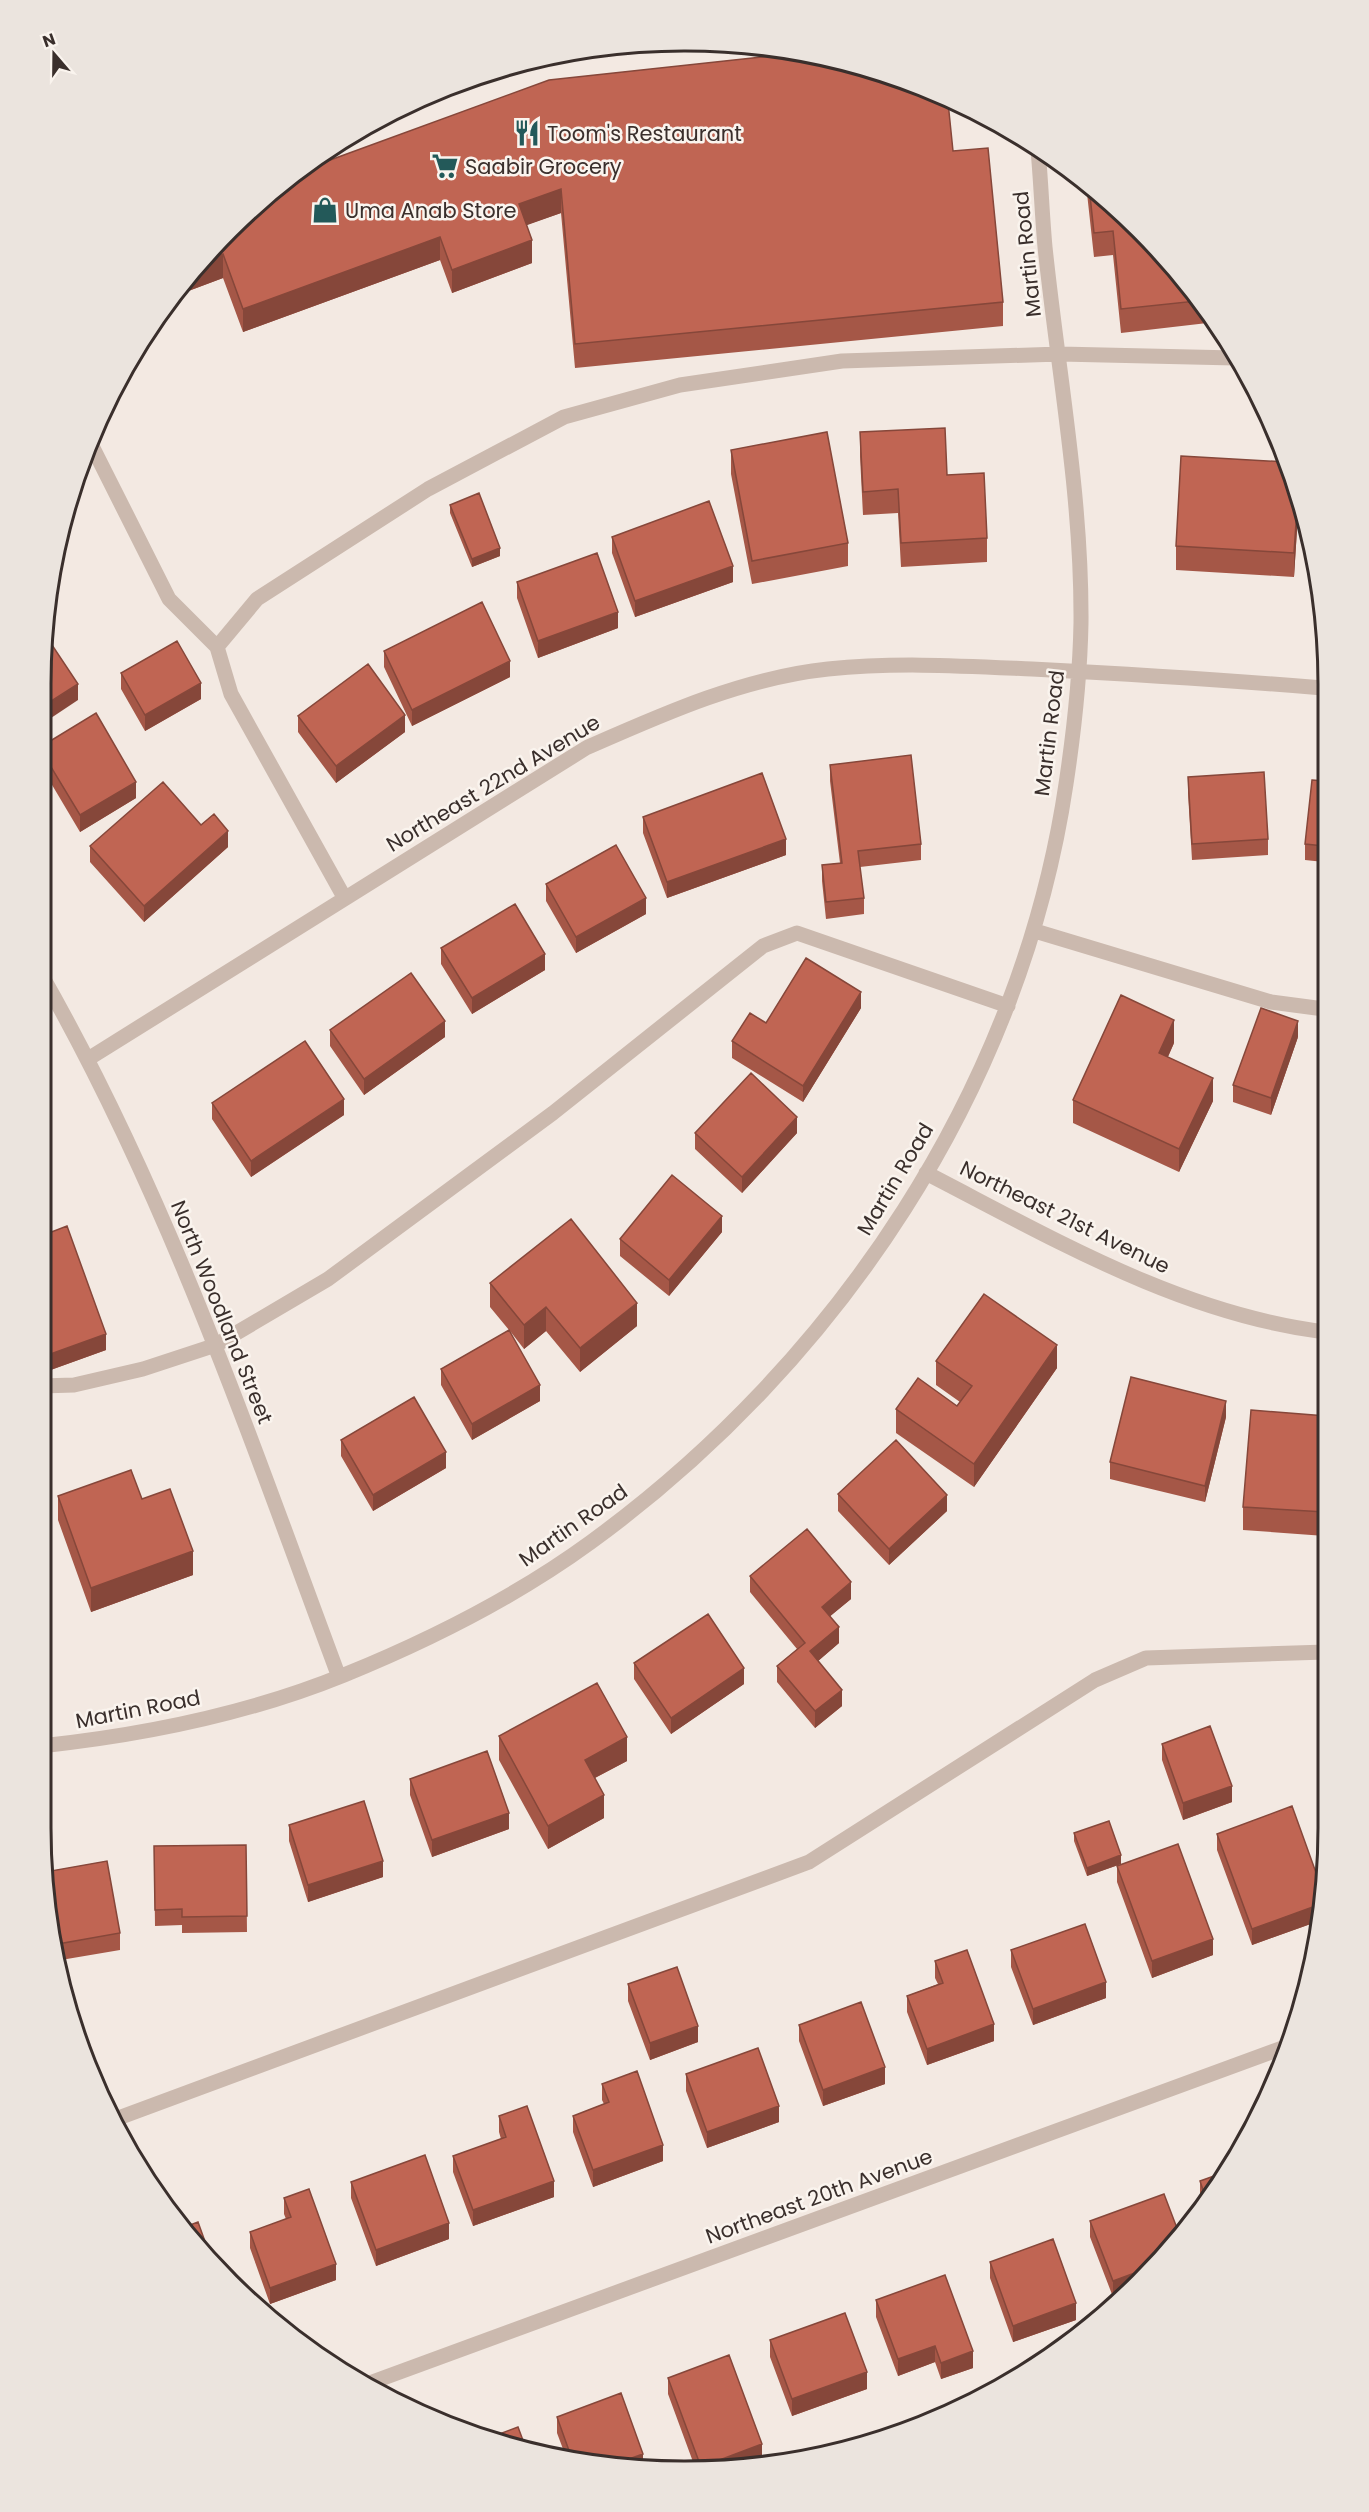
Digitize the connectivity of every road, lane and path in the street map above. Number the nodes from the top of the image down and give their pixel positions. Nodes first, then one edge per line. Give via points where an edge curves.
1 (1039, 160) edge
2 (1060, 354) junction
3 (1227, 358) edge
4 (95, 452) edge
5 (218, 647) junction
6 (1078, 671) junction
7 (1318, 688) edge
8 (344, 897) junction
9 (1035, 930) junction
10 (51, 991) edge
11 (1008, 1006) junction
12 (1318, 1008) edge
13 (88, 1059) junction
14 (926, 1173) junction
15 (1318, 1331) edge
16 (216, 1346) junction
17 (51, 1386) edge
18 (1318, 1652) edge
19 (339, 1677) junction
20 (51, 1745) edge
21 (1277, 2050) edge
22 (121, 2117) edge
23 (376, 2381) edge

1 - 2 street, Martin Road via 1045,246
2 - 3 street
2 - 5 street via 842,361 680,385 564,417 428,489 257,599
2 - 6 street, Martin Road via 1075,485 1081,624
4 - 5 street via 169,598
5 - 8 street via 231,694
6 - 7 street, Northeast 22nd Avenue
6 - 8 street, Northeast 22nd Avenue via 928,665 827,669 748,685 659,716 586,748
6 - 9 street, Martin Road via 1066,788
8 - 13 street, Northeast 22nd Avenue
9 - 11 street, Martin Road
9 - 12 street via 1271,1002
10 - 13 street, North Woodland Street
11 - 14 street, Martin Road via 974,1087
11 - 16 street via 797,933 763,946 553,1113 328,1279
13 - 16 street, North Woodland Street via 134,1153
14 - 15 street, Northeast 21st Avenue via 1110,1268 1223,1312
14 - 19 street, Martin Road via 888,1235 808,1342 735,1421 661,1488 587,1545 501,1599 398,1652
16 - 17 street via 143,1370 74,1385
16 - 19 street, North Woodland Street
18 - 22 street via 1146,1658 1095,1680 809,1862
19 - 20 street, Martin Road via 183,1725 105,1740
21 - 23 street, Northeast 20th Avenue

